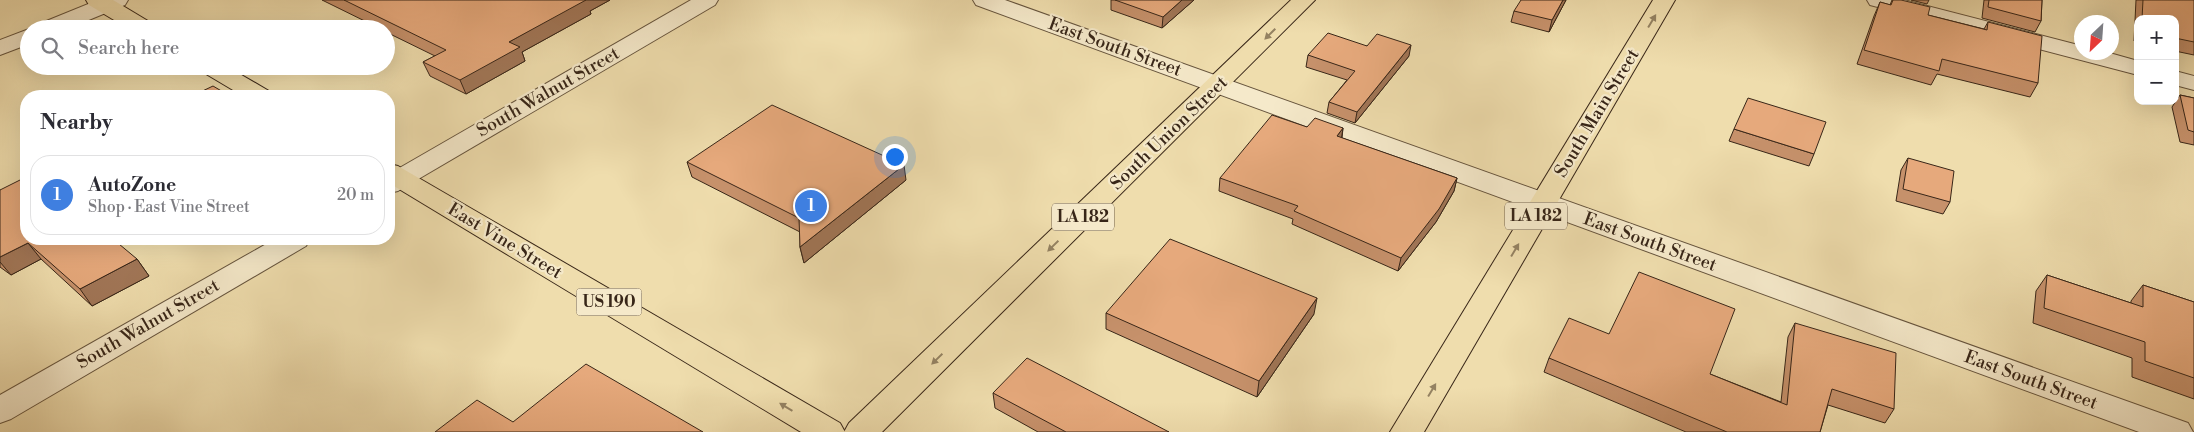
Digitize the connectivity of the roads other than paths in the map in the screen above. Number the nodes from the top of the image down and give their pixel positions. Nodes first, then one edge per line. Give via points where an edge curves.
1 (707, 0) edge
2 (984, 0) edge
3 (1304, 0) edge
4 (1664, 0) edge
5 (1878, 0) edge
6 (106, 2) edge
7 (67, 20) edge
8 (132, 20) edge
9 (20, 40) edge
10 (0, 48) edge
11 (2134, 67) edge
12 (224, 75) edge
13 (2179, 79) edge
14 (2194, 82) edge
15 (1220, 84) junction
16 (250, 90) edge
17 (395, 177) edge
18 (395, 181) edge
19 (1543, 204) junction
20 (286, 245) edge
21 (0, 410) edge
22 (828, 432) edge
23 (862, 432) edge
24 (1407, 432) edge
25 (2176, 432) edge

1 - 17 street, South Walnut Street
2 - 15 street, East South Street
3 -> 15 main road, South Union Street / LA 182
19 -> 4 main road, South Main Street / LA 182
5 - 11 street
6 - 7 street
6 - 8 main road
9 - 10 street
12 - 16 main road
13 - 14 street
15 - 19 street, East South Street
15 -> 23 main road, South Union Street / LA 182
22 -> 18 main road, East Vine Street / US 190
24 -> 19 main road, South Main Street / LA 182
19 - 25 street, East South Street
20 - 21 street, South Walnut Street

